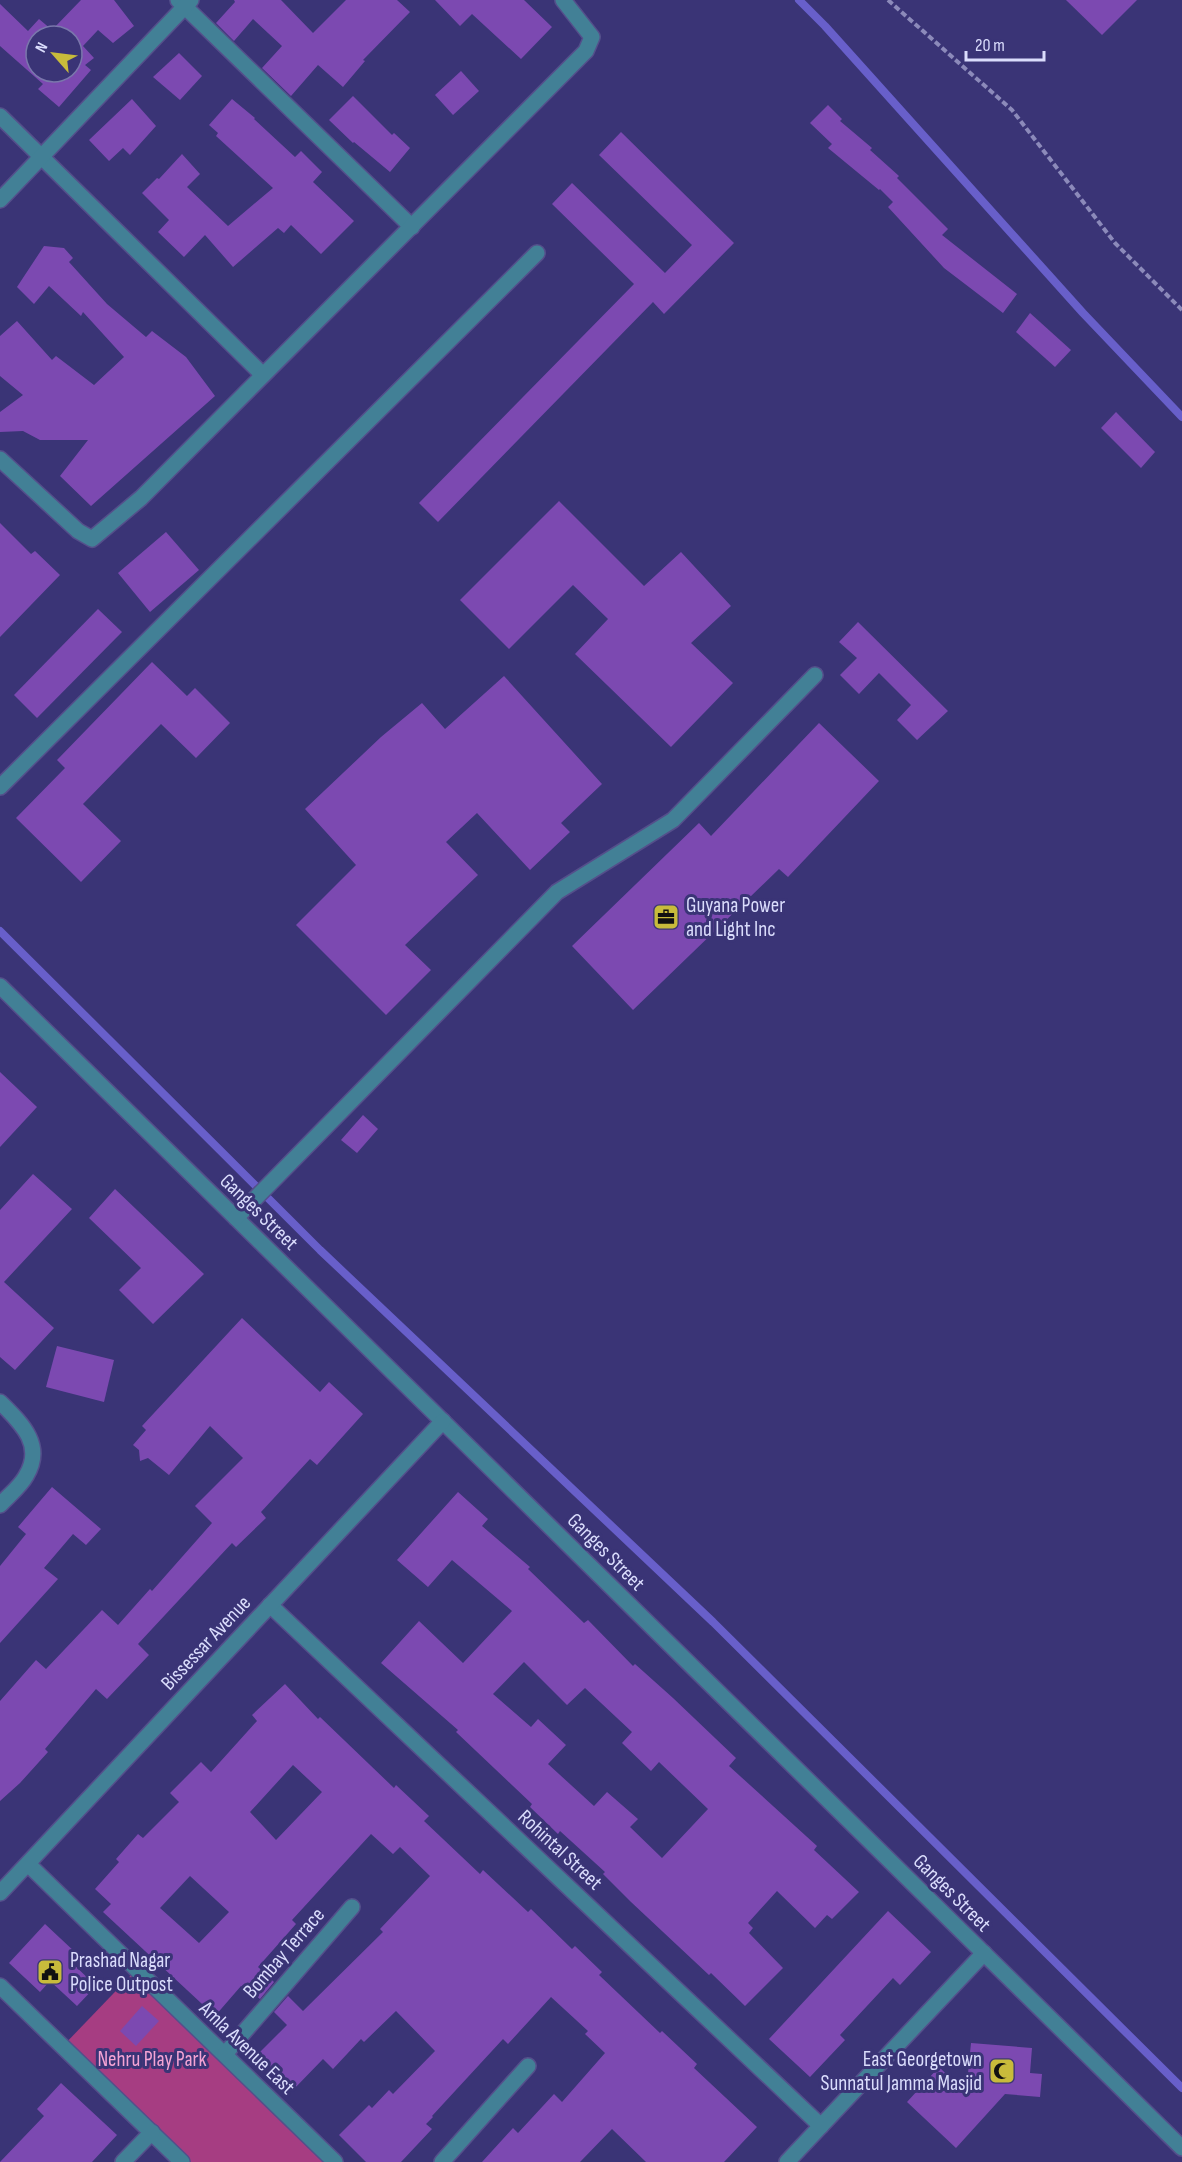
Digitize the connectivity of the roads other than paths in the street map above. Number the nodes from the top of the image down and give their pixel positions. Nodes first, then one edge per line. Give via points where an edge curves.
1 (563, 0) edge
2 (185, 2) edge
3 (0, 116) edge
4 (42, 157) junction
5 (0, 200) edge
6 (412, 227) junction
7 (537, 253) dead end
8 (263, 375) junction
9 (0, 459) edge
10 (815, 675) dead end
11 (0, 787) edge
12 (0, 986) edge
13 (236, 1218) junction
14 (0, 1402) edge
15 (443, 1421) junction
16 (0, 1505) edge
17 (270, 1605) junction
18 (28, 1864) junction
19 (0, 1893) edge
20 (352, 1906) dead end
21 (984, 1953) junction
22 (0, 1986) edge
23 (225, 2054) junction
24 (528, 2066) dead end
25 (821, 2126) junction
26 (152, 2132) junction
27 (1182, 2148) edge
28 (123, 2162) edge
29 (182, 2162) edge
30 (335, 2162) edge
31 (442, 2162) edge
32 (788, 2162) edge

1 - 6 street via 592,37 586,51
2 - 4 street
2 - 6 street
3 - 4 street
4 - 5 street
4 - 8 street
6 - 8 street
7 - 11 street
8 - 9 street via 141,498 92,539 78,531
10 - 13 street via 673,820 557,892
12 - 13 street, Ganges Street
13 - 15 street, Ganges Street
14 - 16 street via 19,1420 32,1441 27,1476
15 - 17 street, Bissessar Avenue
15 - 21 street, Ganges Street
17 - 18 street, Bissessar Avenue
17 - 25 street, Rohintal Street
18 - 19 street, Bissessar Avenue
18 - 23 street, Amla Avenue East
20 - 23 street, Bombay Terrace
21 - 25 street
21 - 27 street, Ganges Street
22 - 26 street
23 - 30 street, Amla Avenue East
24 - 31 street
25 - 32 street
26 - 28 street
26 - 29 street

